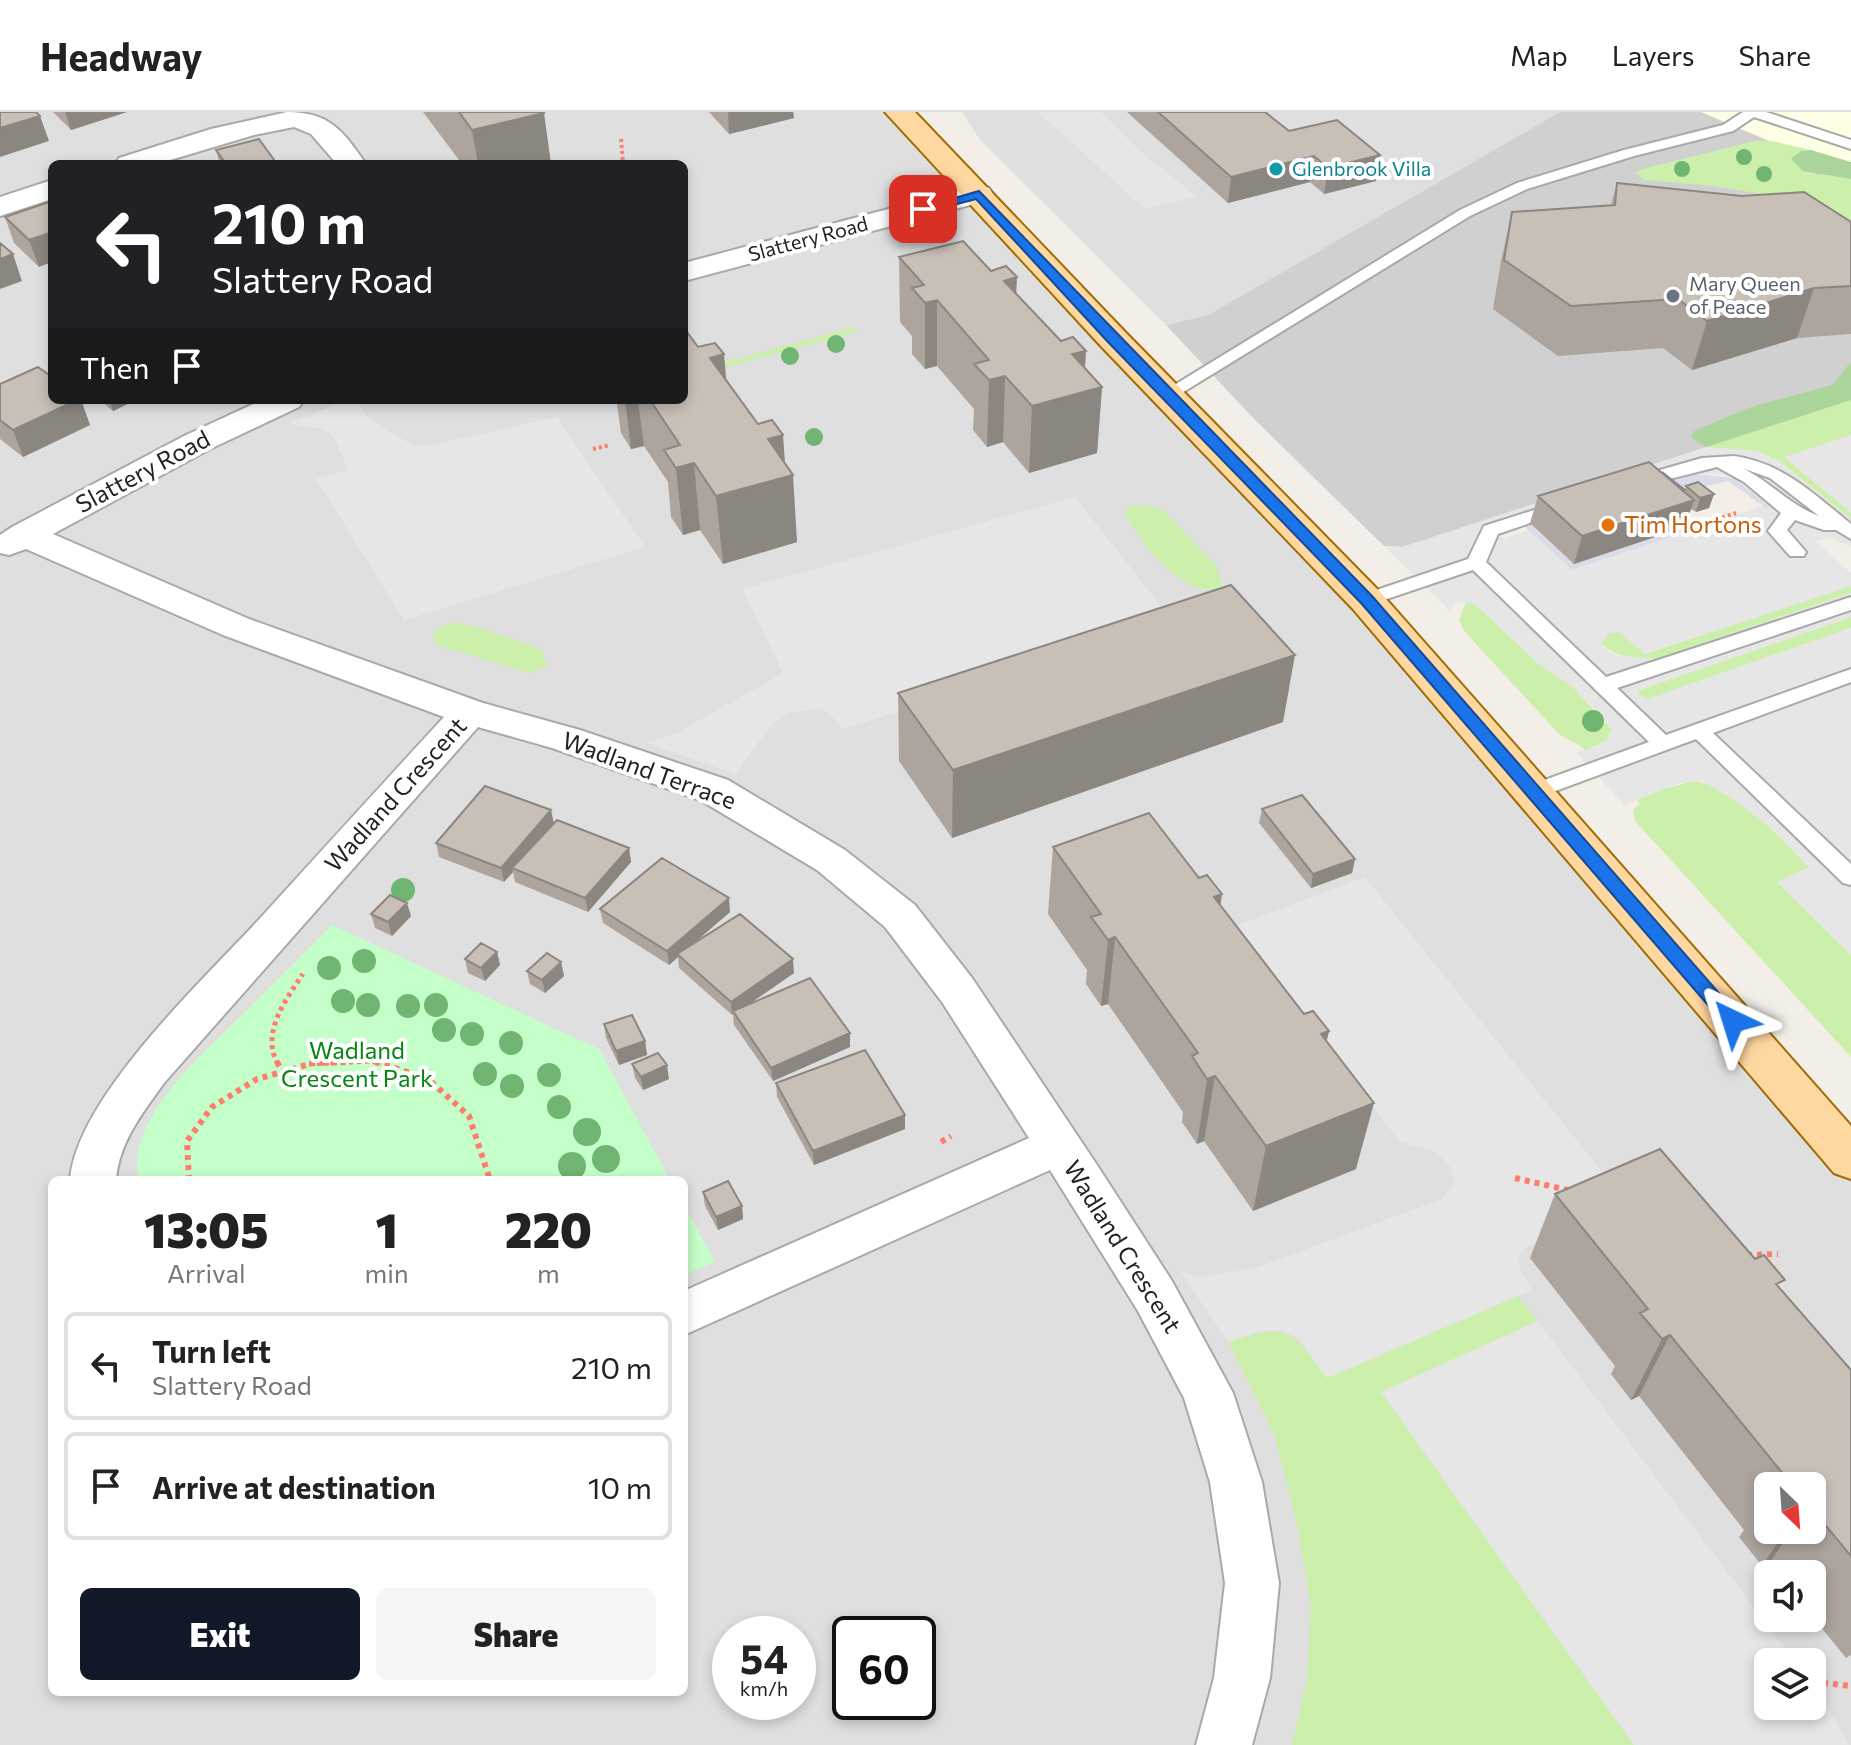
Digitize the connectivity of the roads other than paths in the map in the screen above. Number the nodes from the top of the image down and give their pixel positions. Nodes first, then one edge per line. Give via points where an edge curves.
1 (899, 112) edge
2 (1753, 112) edge
3 (299, 115) edge
4 (1848, 142) edge
5 (142, 160) edge
6 (348, 160) edge
7 (48, 190) edge
8 (979, 194) junction
9 (0, 207) edge
10 (688, 271) edge
11 (1166, 395) junction
12 (279, 404) edge
13 (1710, 463) junction
14 (1622, 487) edge
15 (1578, 502) edge
16 (1791, 512) junction
17 (1851, 533) edge
18 (12, 542) edge
19 (1797, 552) dead end
20 (1476, 563) junction
21 (1366, 600) junction
22 (1851, 603) edge
23 (1851, 675) edge
24 (1604, 685) junction
25 (470, 712) junction
26 (1699, 731) junction
27 (1663, 744) junction
28 (1535, 791) junction
29 (1851, 877) edge
30 (1059, 1145) junction
31 (1851, 1159) edge
32 (93, 1176) edge
33 (688, 1312) edge
34 (1224, 1745) edge

1 - 8 main road
2 - 4 lane
2 - 11 lane via 1728,128 1552,175 1479,206
3 - 5 street
3 - 6 street via 316,125
7 - 9 street
8 - 10 street, Slattery Road
8 - 11 main road
11 - 21 main road
12 - 18 street, Slattery Road
13 - 14 lane
13 - 16 lane via 1750,478
13 - 17 lane via 1735,461 1770,470
15 - 20 lane via 1490,530
16 - 17 lane
16 - 19 lane via 1777,531
18 - 25 street, Wadland Crescent
20 - 21 lane
20 - 24 lane
21 - 28 main road
22 - 24 lane
23 - 26 lane
24 - 27 lane
25 - 30 street, Wadland Terrace via 714,790 831,860 900,916 930,952
25 - 32 street, Wadland Crescent via 148,1071 112,1121
26 - 27 lane
26 - 29 lane
27 - 28 lane
28 - 31 main road
30 - 33 street, Wadland Crescent
30 - 34 street, Wadland Crescent via 1155,1296 1208,1393 1236,1482 1252,1583 1242,1678

